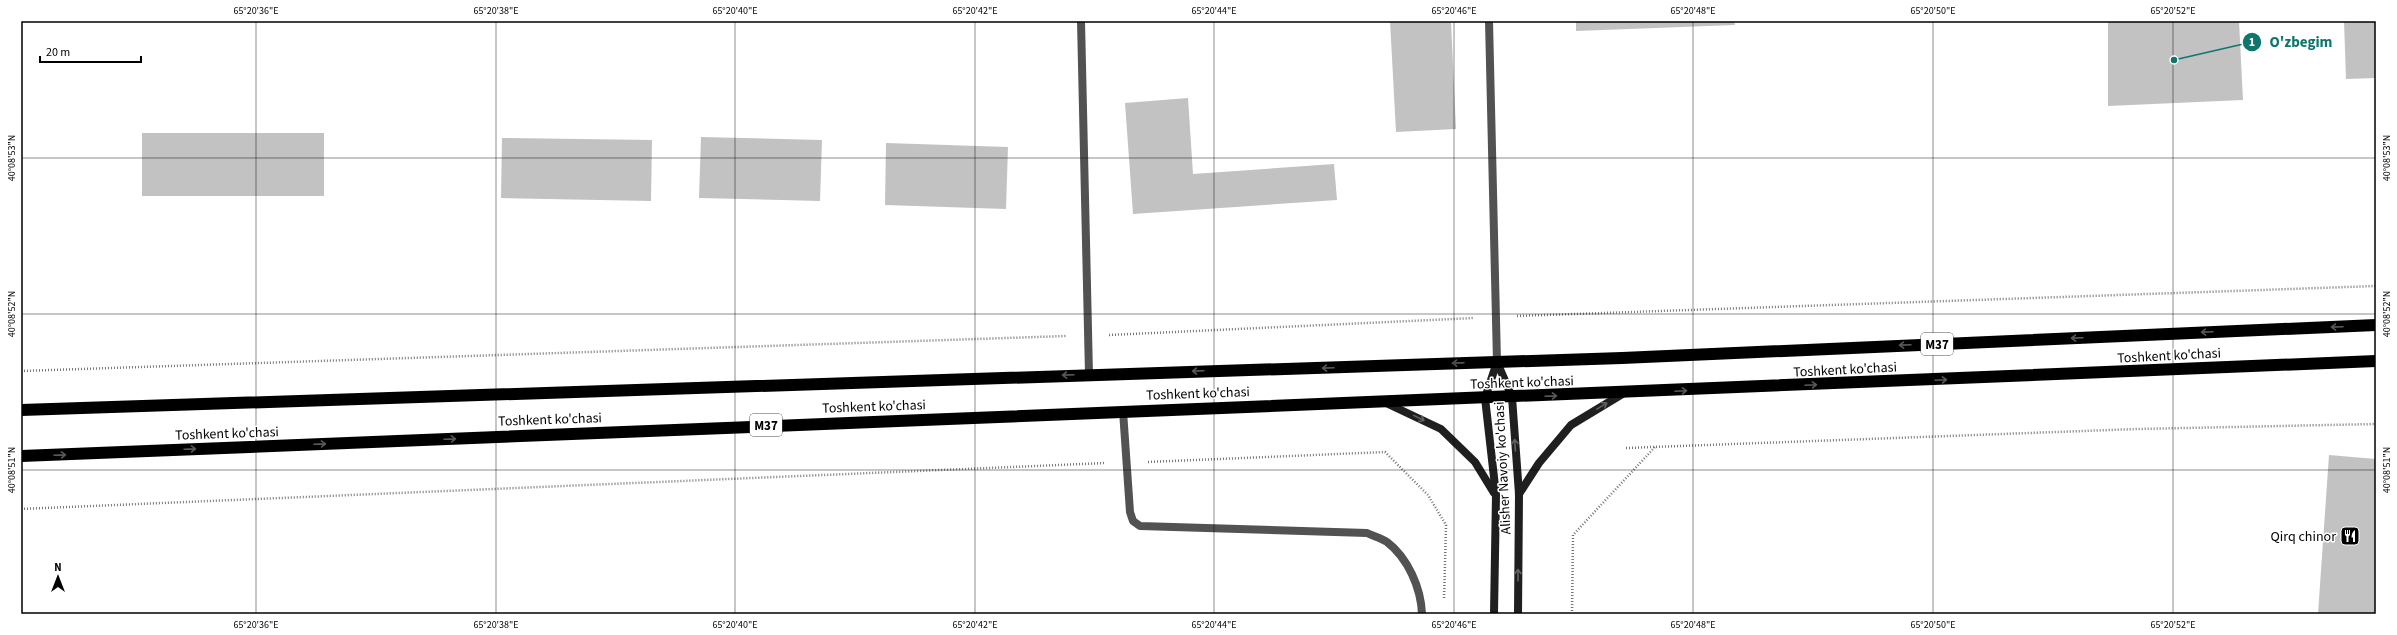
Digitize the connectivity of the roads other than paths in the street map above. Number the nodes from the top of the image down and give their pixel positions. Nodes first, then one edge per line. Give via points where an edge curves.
1 (1081, 21) edge
2 (1489, 21) edge
3 (2376, 325) edge
4 (2376, 361) edge
5 (1497, 362) junction
6 (1090, 374) junction
7 (1624, 394) junction
8 (1512, 397) junction
9 (1485, 398) junction
10 (1384, 401) junction
11 (21, 410) edge
12 (1123, 411) junction
13 (21, 456) edge
14 (1518, 494) junction
15 (1496, 495) junction
16 (1422, 614) edge
17 (1494, 614) edge
18 (1518, 614) edge

1 - 6 street
2 - 5 street
3 -> 5 highway, Toshkent ko'chasi / M37
7 -> 4 highway, Toshkent ko'chasi / M37
5 -> 6 highway, Toshkent ko'chasi / M37
5 - 8 main road, Alisher Navoiy ko'chasi
5 - 9 main road, Alisher Navoiy ko'chasi
6 -> 11 highway, Toshkent ko'chasi / M37
8 -> 7 highway, Toshkent ko'chasi / M37
14 -> 7 main road via 1539,463 1571,425
8 - 9 highway, Toshkent ko'chasi / M37
14 -> 8 main road, Alisher Navoiy ko'chasi
9 - 10 highway, Toshkent ko'chasi / M37
9 - 15 main road, Alisher Navoiy ko'chasi
10 - 12 highway, Toshkent ko'chasi / M37
10 -> 15 main road via 1441,429 1475,462
13 -> 12 highway, Toshkent ko'chasi / M37
12 - 16 street via 1130,512 1133,521 1140,526 1367,533 1387,541 1402,558 1414,578
18 -> 14 main road, Alisher Navoiy ko'chasi
15 - 17 main road, Alisher Navoiy ko'chasi

